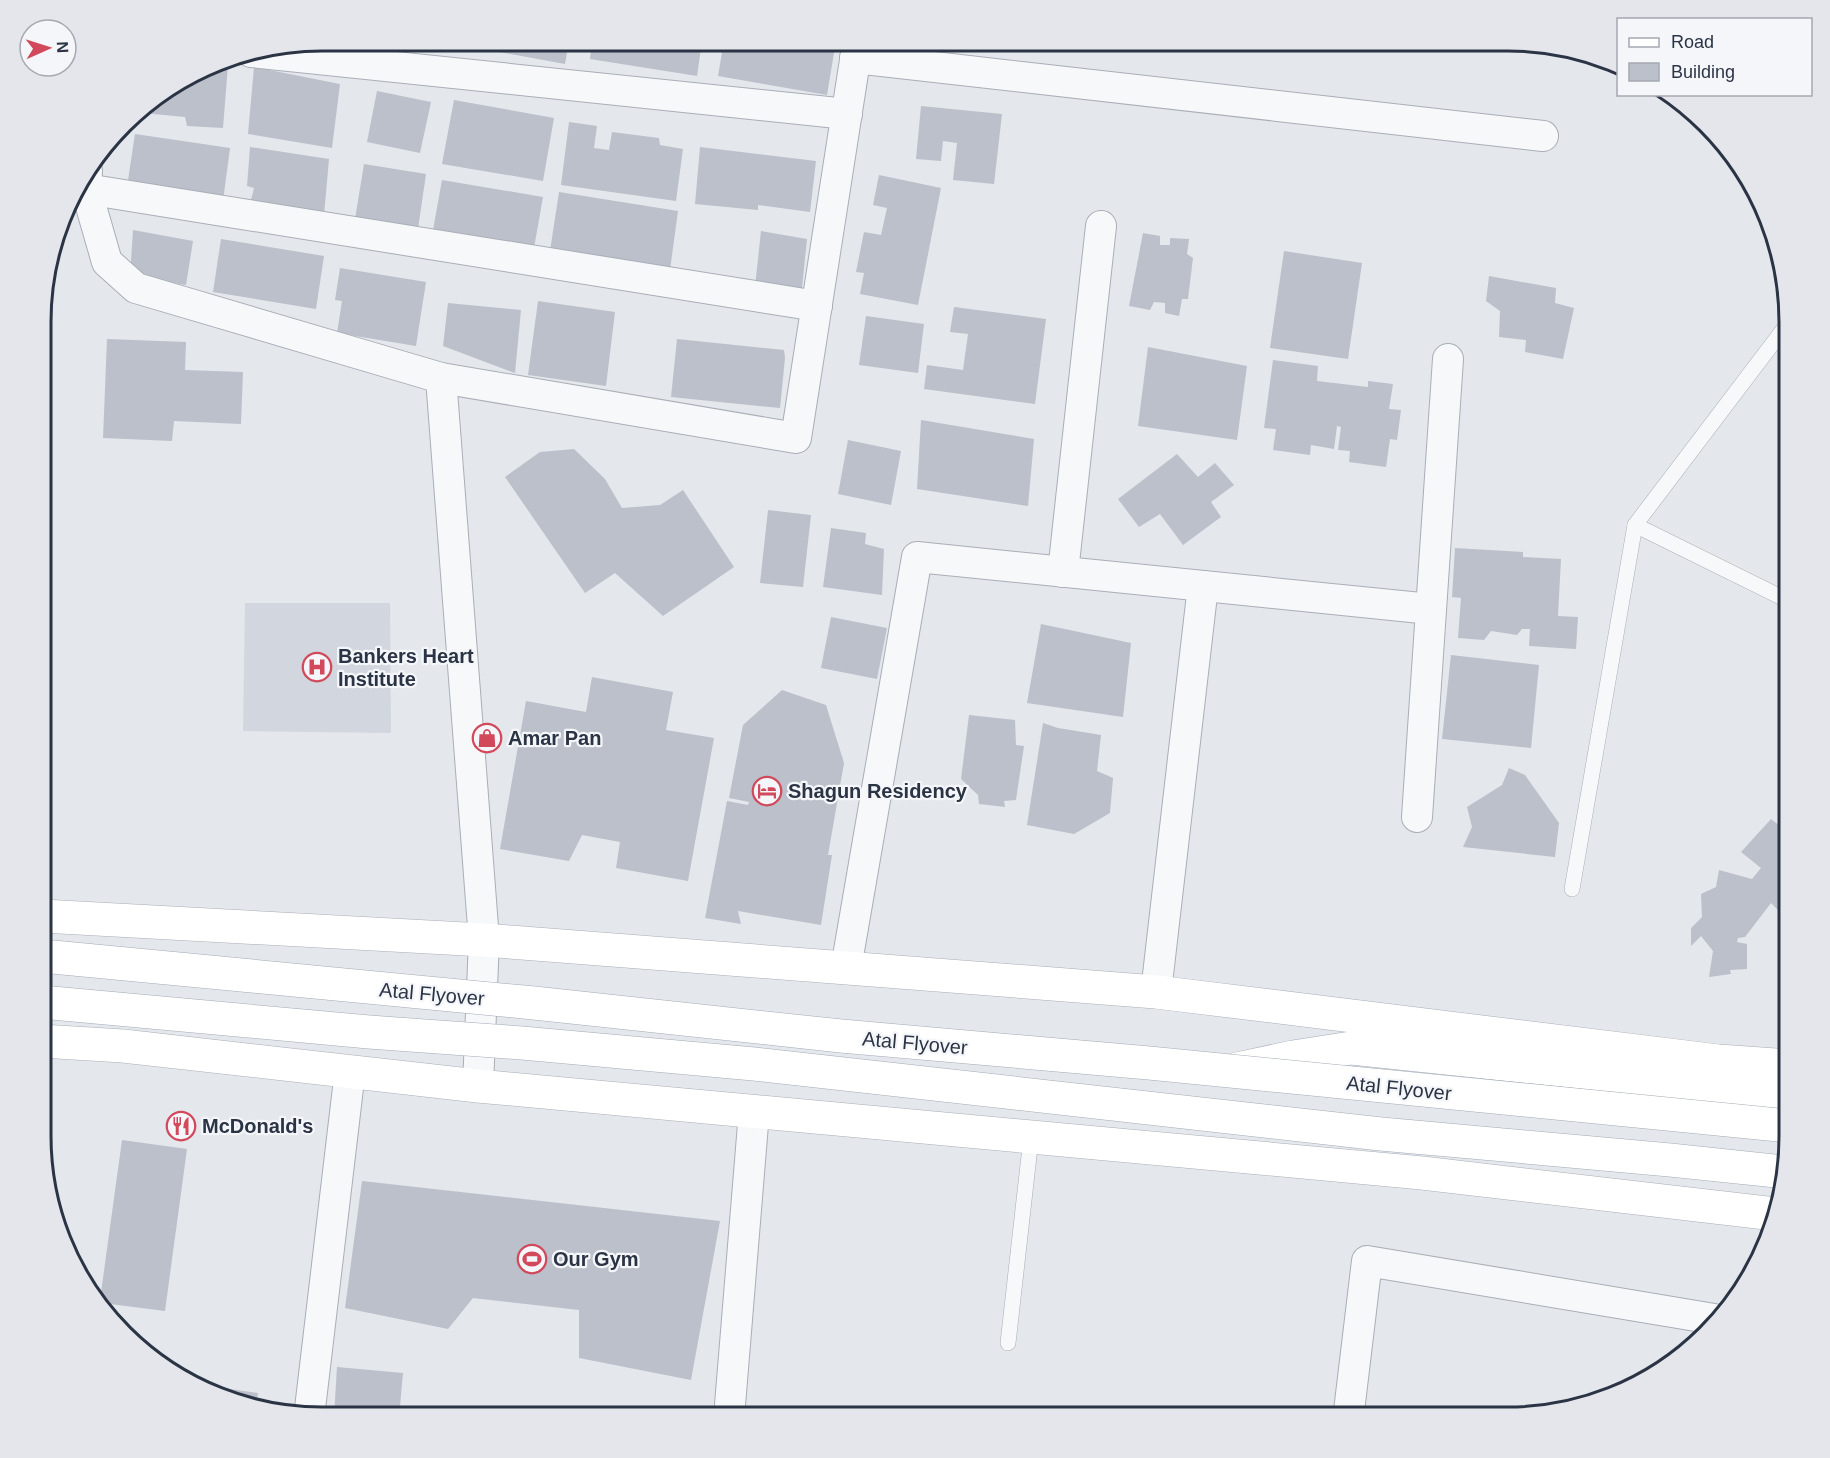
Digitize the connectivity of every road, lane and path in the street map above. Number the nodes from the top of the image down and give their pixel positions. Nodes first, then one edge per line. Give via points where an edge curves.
1 (856, 51) edge
2 (872, 51) edge
3 (277, 55) edge
4 (847, 114) junction
5 (1543, 136) dead end
6 (91, 181) edge
7 (88, 186) edge
8 (1101, 226) dead end
9 (817, 306) junction
10 (1779, 336) edge
11 (1448, 359) dead end
12 (441, 378) junction
13 (1635, 525) junction
14 (1063, 572) junction
15 (1203, 586) junction
16 (1779, 596) edge
17 (1431, 609) junction
18 (1417, 817) dead end
19 (1572, 889) dead end
20 (51, 916) edge
21 (484, 940) junction
22 (51, 957) edge
23 (846, 968) junction
24 (1156, 992) junction
25 (51, 1003) edge
26 (51, 1042) edge
27 (1779, 1065) edge
28 (350, 1071) junction
29 (1229, 1071) junction
30 (478, 1086) junction
31 (1779, 1093) edge
32 (754, 1112) junction
33 (1779, 1125) edge
34 (1031, 1138) junction
35 (1777, 1171) edge
36 (1768, 1213) edge
37 (1709, 1318) edge
38 (1008, 1343) dead end
39 (310, 1406) edge
40 (730, 1407) edge
41 (1350, 1407) edge

1 - 4 street
2 - 5 street
3 - 4 street
4 - 9 street
6 - 9 street
7 - 12 street via 107,262 136,288
8 - 14 street
9 - 12 street via 796,438
10 - 13 lane
11 - 17 street
12 - 21 street
13 - 16 lane
13 - 19 lane
14 - 15 street
14 - 23 street via 917,557
15 - 17 street
15 - 24 street
17 - 18 street
20 - 21 main road
21 - 23 main road
21 - 30 street
22 - 29 main road, Atal Flyover, bridge
23 - 24 main road
24 - 27 main road
25 - 35 main road, Atal Flyover, bridge via 754,1064 1381,1134
26 - 28 main road
28 - 30 main road
28 - 39 street
29 - 31 main road via 1351,1048
29 - 33 main road, Atal Flyover, bridge
30 - 32 main road
32 - 34 main road
32 - 40 street
34 - 36 main road via 1422,1173
34 - 38 lane
37 - 41 street via 1367,1262

